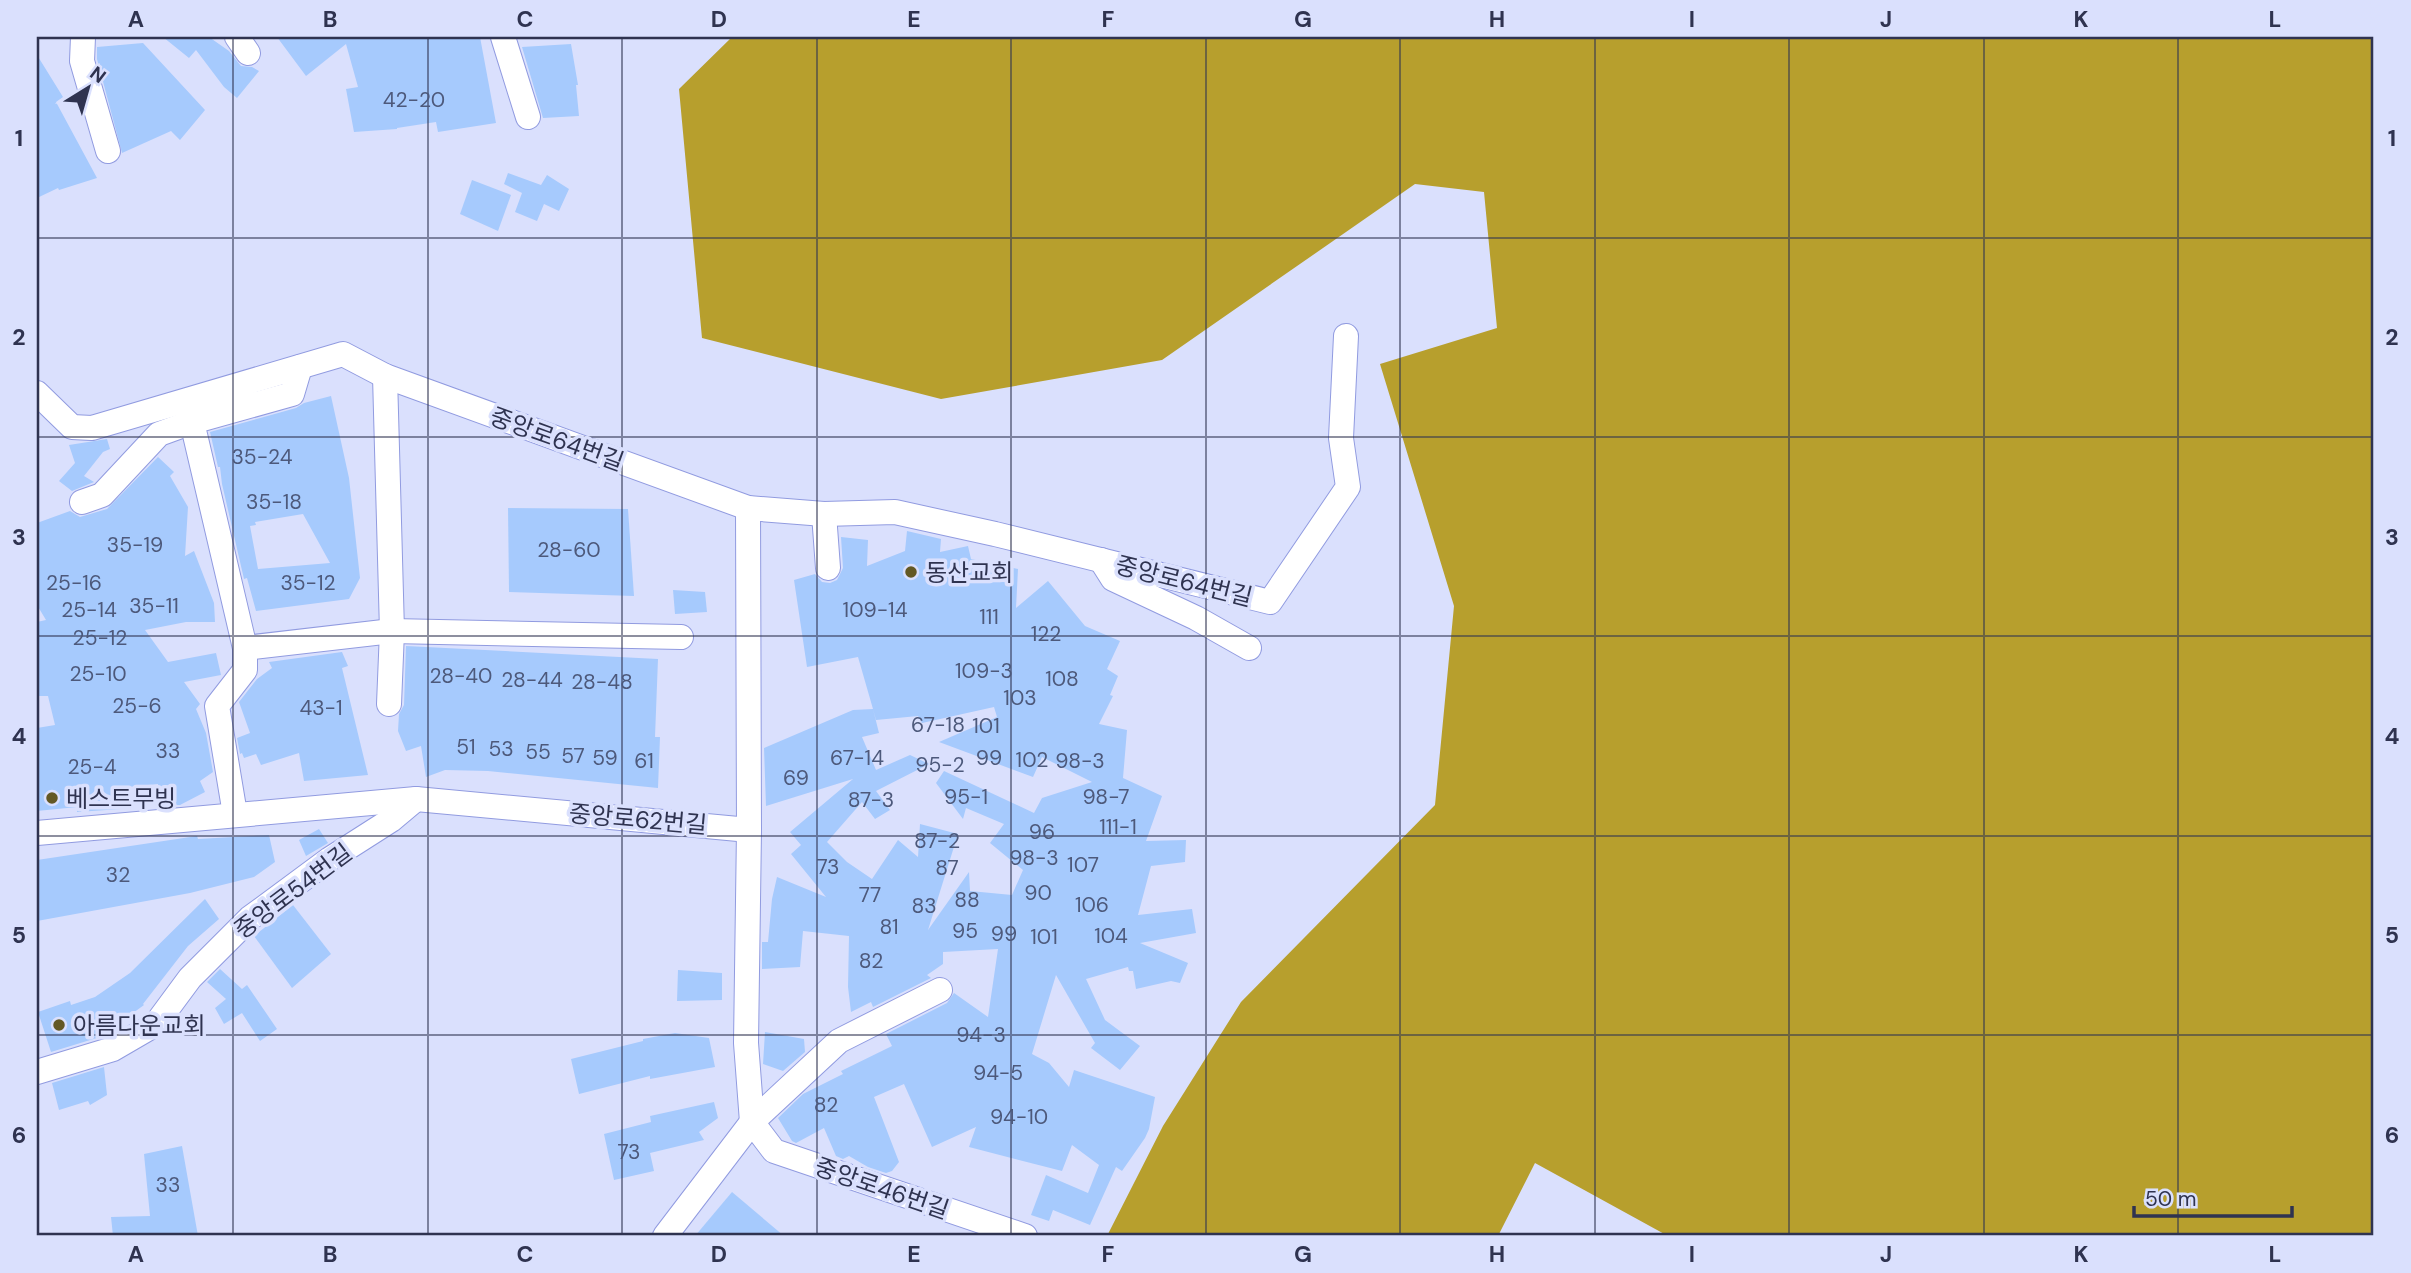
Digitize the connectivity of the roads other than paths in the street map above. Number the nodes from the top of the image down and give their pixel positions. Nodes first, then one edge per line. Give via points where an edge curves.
1 (83, 37) edge
2 (503, 37) edge
3 (528, 117) dead end
4 (108, 150) dead end
5 (1346, 336) dead end
6 (300, 367) junction
7 (384, 376) junction
8 (37, 393) edge
9 (192, 422) junction
10 (82, 502) dead end
11 (748, 509) junction
12 (824, 514) junction
13 (1100, 560) junction
14 (828, 568) dead end
15 (392, 631) junction
16 (681, 637) dead end
17 (245, 648) junction
18 (1249, 648) dead end
19 (388, 704) dead end
20 (416, 799) junction
21 (235, 814) junction
22 (749, 830) junction
23 (37, 833) edge
24 (940, 990) dead end
25 (37, 1072) edge
26 (752, 1122) junction
27 (665, 1236) edge
28 (1025, 1236) edge

1 - 4 street via 82,61
2 - 3 street
5 - 13 street, 중앙로64번길 via 1341,438 1348,486 1270,602
6 - 7 street, 중앙로64번길 via 343,354
6 - 8 street, 중앙로64번길 via 92,428 72,427
6 - 9 street via 292,394
7 - 11 street, 중앙로64번길
7 - 15 street
9 - 10 street via 159,434 103,495
9 - 17 street
11 - 12 street, 중앙로64번길
11 - 22 street
12 - 13 street, 중앙로64번길 via 895,512
12 - 14 street
13 - 18 street, 중앙로64번길 via 1112,579
15 - 16 street
15 - 17 street
15 - 19 street
17 - 21 street via 245,670 217,706
20 - 21 street, 중앙로62번길
20 - 22 street, 중앙로62번길
20 - 25 street, 중앙로54번길 via 250,918 190,978 156,1024 113,1049
21 - 23 street, 중앙로62번길
22 - 26 street via 746,1043
24 - 26 street via 839,1041
26 - 27 street
26 - 28 street, 중앙로46번길 via 774,1151

